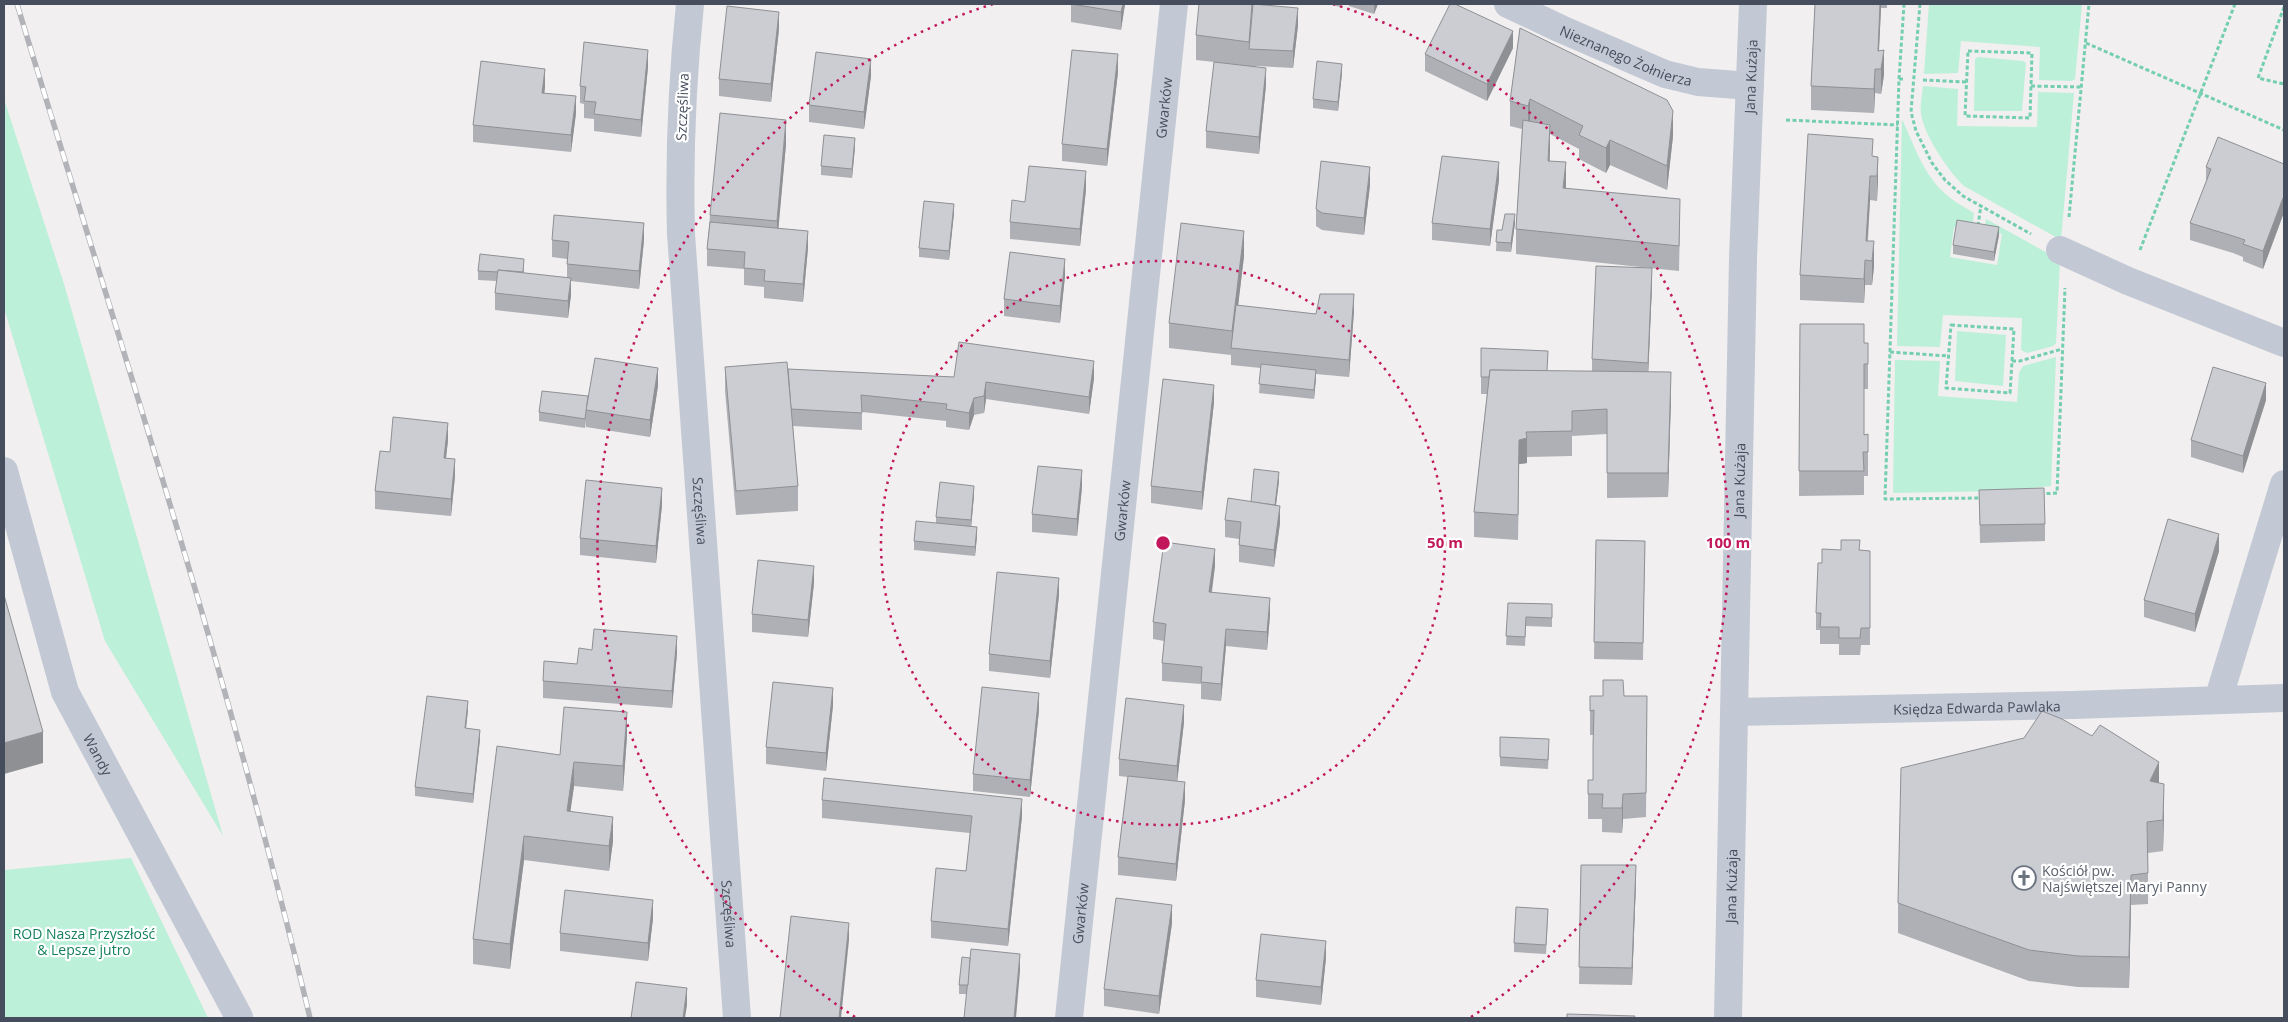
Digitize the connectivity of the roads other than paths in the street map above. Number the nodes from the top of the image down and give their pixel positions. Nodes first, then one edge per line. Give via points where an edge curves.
1 (690, 4) edge
2 (1174, 4) edge
3 (1508, 4) edge
4 (1753, 4) edge
5 (1750, 86) junction
6 (2063, 251) road end
7 (2284, 343) edge
8 (4, 471) edge
9 (2284, 484) edge
10 (2284, 698) edge
11 (2218, 700) junction
12 (1736, 712) junction
13 (237, 1018) edge
14 (737, 1018) edge
15 (1068, 1018) edge
16 (1728, 1018) edge

1 - 14 street, Szczęśliwa via 682,82 681,234
2 - 15 street, Gwarków
3 - 5 street, Nieznanego Żołnierza via 1665,74 1698,82
4 - 5 street, Jana Kużaja
5 - 12 street, Jana Kużaja via 1743,259
6 - 7 street via 2128,281
8 - 13 street, Wandy via 66,692
9 - 11 street
10 - 11 street, Księdza Edwarda Pawlaka
11 - 12 street, Księdza Edwarda Pawlaka
12 - 16 street, Jana Kużaja

